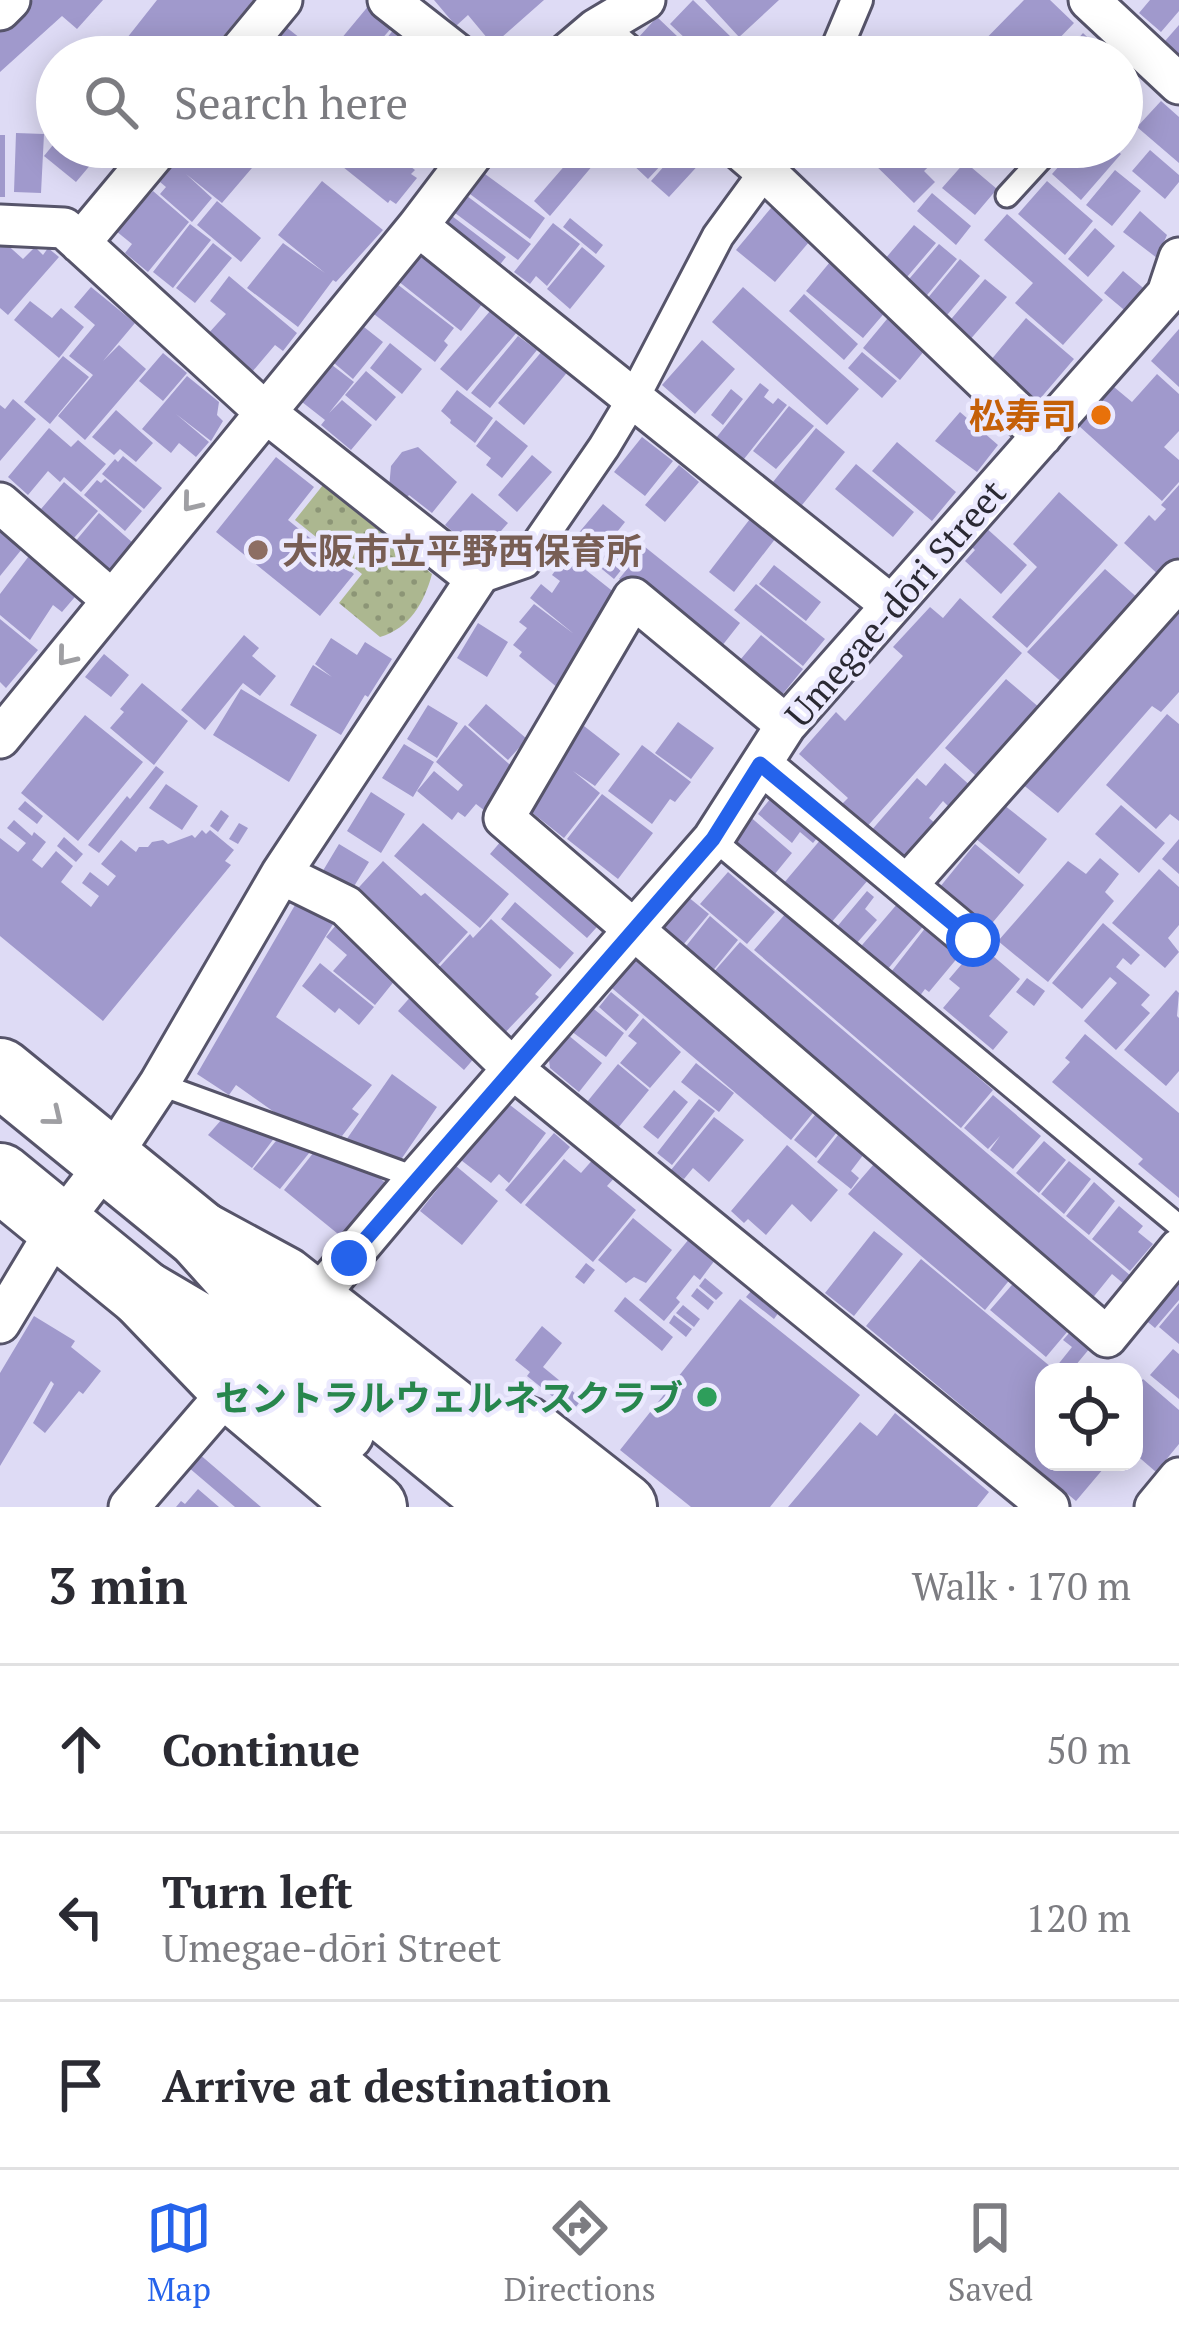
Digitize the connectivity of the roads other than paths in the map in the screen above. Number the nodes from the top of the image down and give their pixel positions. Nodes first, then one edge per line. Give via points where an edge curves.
1 (10, 0) edge
2 (282, 0) edge
3 (388, 0) edge
4 (645, 0) edge
5 (857, 0) edge
6 (1089, 0) edge
7 (0, 10) edge
8 (596, 29) junction
9 (252, 36) edge
10 (434, 36) edge
11 (588, 36) edge
12 (604, 36) edge
13 (842, 36) edge
14 (1115, 36) edge
15 (1143, 66) edge
16 (1179, 84) edge
17 (142, 168) edge
18 (462, 168) edge
19 (755, 168) edge
20 (775, 168) edge
21 (1033, 168) edge
22 (1007, 196) dead end
23 (0, 225) edge
24 (418, 226) junction
25 (80, 243) junction
26 (1175, 286) edge
27 (634, 398) junction
28 (265, 412) junction
29 (1042, 436) junction
30 (0, 503) edge
31 (476, 579) junction
32 (1179, 580) edge
33 (112, 600) junction
34 (891, 605) junction
35 (7, 716) edge
36 (786, 724) junction
37 (760, 764) junction
38 (713, 839) junction
39 (281, 874) junction
40 (907, 885) junction
41 (635, 928) junction
42 (973, 940) dead end
43 (512, 1070) junction
44 (0, 1072) edge
45 (159, 1084) junction
46 (108, 1161) junction
47 (0, 1177) edge
48 (417, 1178) junction
49 (59, 1225) junction
50 (1179, 1226) edge
51 (200, 1235) junction
52 (1179, 1250) edge
53 (332, 1279) junction
54 (143, 1294) junction
55 (0, 1323) edge
56 (216, 1406) junction
57 (1179, 1478) edge
58 (129, 1507) edge
59 (328, 1507) edge
60 (373, 1507) edge
61 (437, 1507) edge
62 (506, 1507) edge
63 (572, 1507) edge
64 (623, 1507) edge
65 (1049, 1507) edge
66 (1154, 1507) edge

1 - 7 street
2 - 9 street
3 - 10 street
4 - 8 street
5 - 13 street
6 - 14 street
8 - 11 street
8 - 12 street
15 - 16 street
17 - 25 street
18 - 24 street
19 - 27 street
20 - 29 street
21 - 22 lane
23 - 25 street via 64,228
24 - 27 street
24 - 28 street
25 - 28 street
26 - 29 street, Umegae-dōri Street
27 - 31 street via 525,562
27 - 34 street
28 - 31 street
28 -> 33 street
29 - 34 street, Umegae-dōri Street
30 - 33 street
31 - 39 street
32 - 40 street
33 -> 35 street
34 - 36 street, Umegae-dōri Street
36 - 37 street, Umegae-dōri Street
36 - 41 street via 633,598 504,818
37 - 38 street, Umegae-dōri Street
37 - 40 street
38 - 41 street, Umegae-dōri Street
38 - 50 lane
39 - 43 street via 346,906
39 - 45 street
40 - 42 street
41 - 43 street, Umegae-dōri Street
41 - 52 street via 1107,1336
43 - 48 street, Umegae-dōri Street
43 - 65 street
44 -> 46 highway
45 - 46 street
45 - 48 lane
46 - 49 street
46 - 51 highway
47 - 49 highway
48 - 53 street, Umegae-dōri Street
49 - 54 highway
49 - 55 street
49 - 56 highway via 108,1310
51 - 53 highway via 274,1244
51 - 62 highway via 268,1312
51 - 63 highway via 283,1280
53 - 64 highway
54 - 60 highway via 238,1394
54 - 61 highway via 254,1360
56 - 58 street
56 - 59 highway
57 - 66 street

